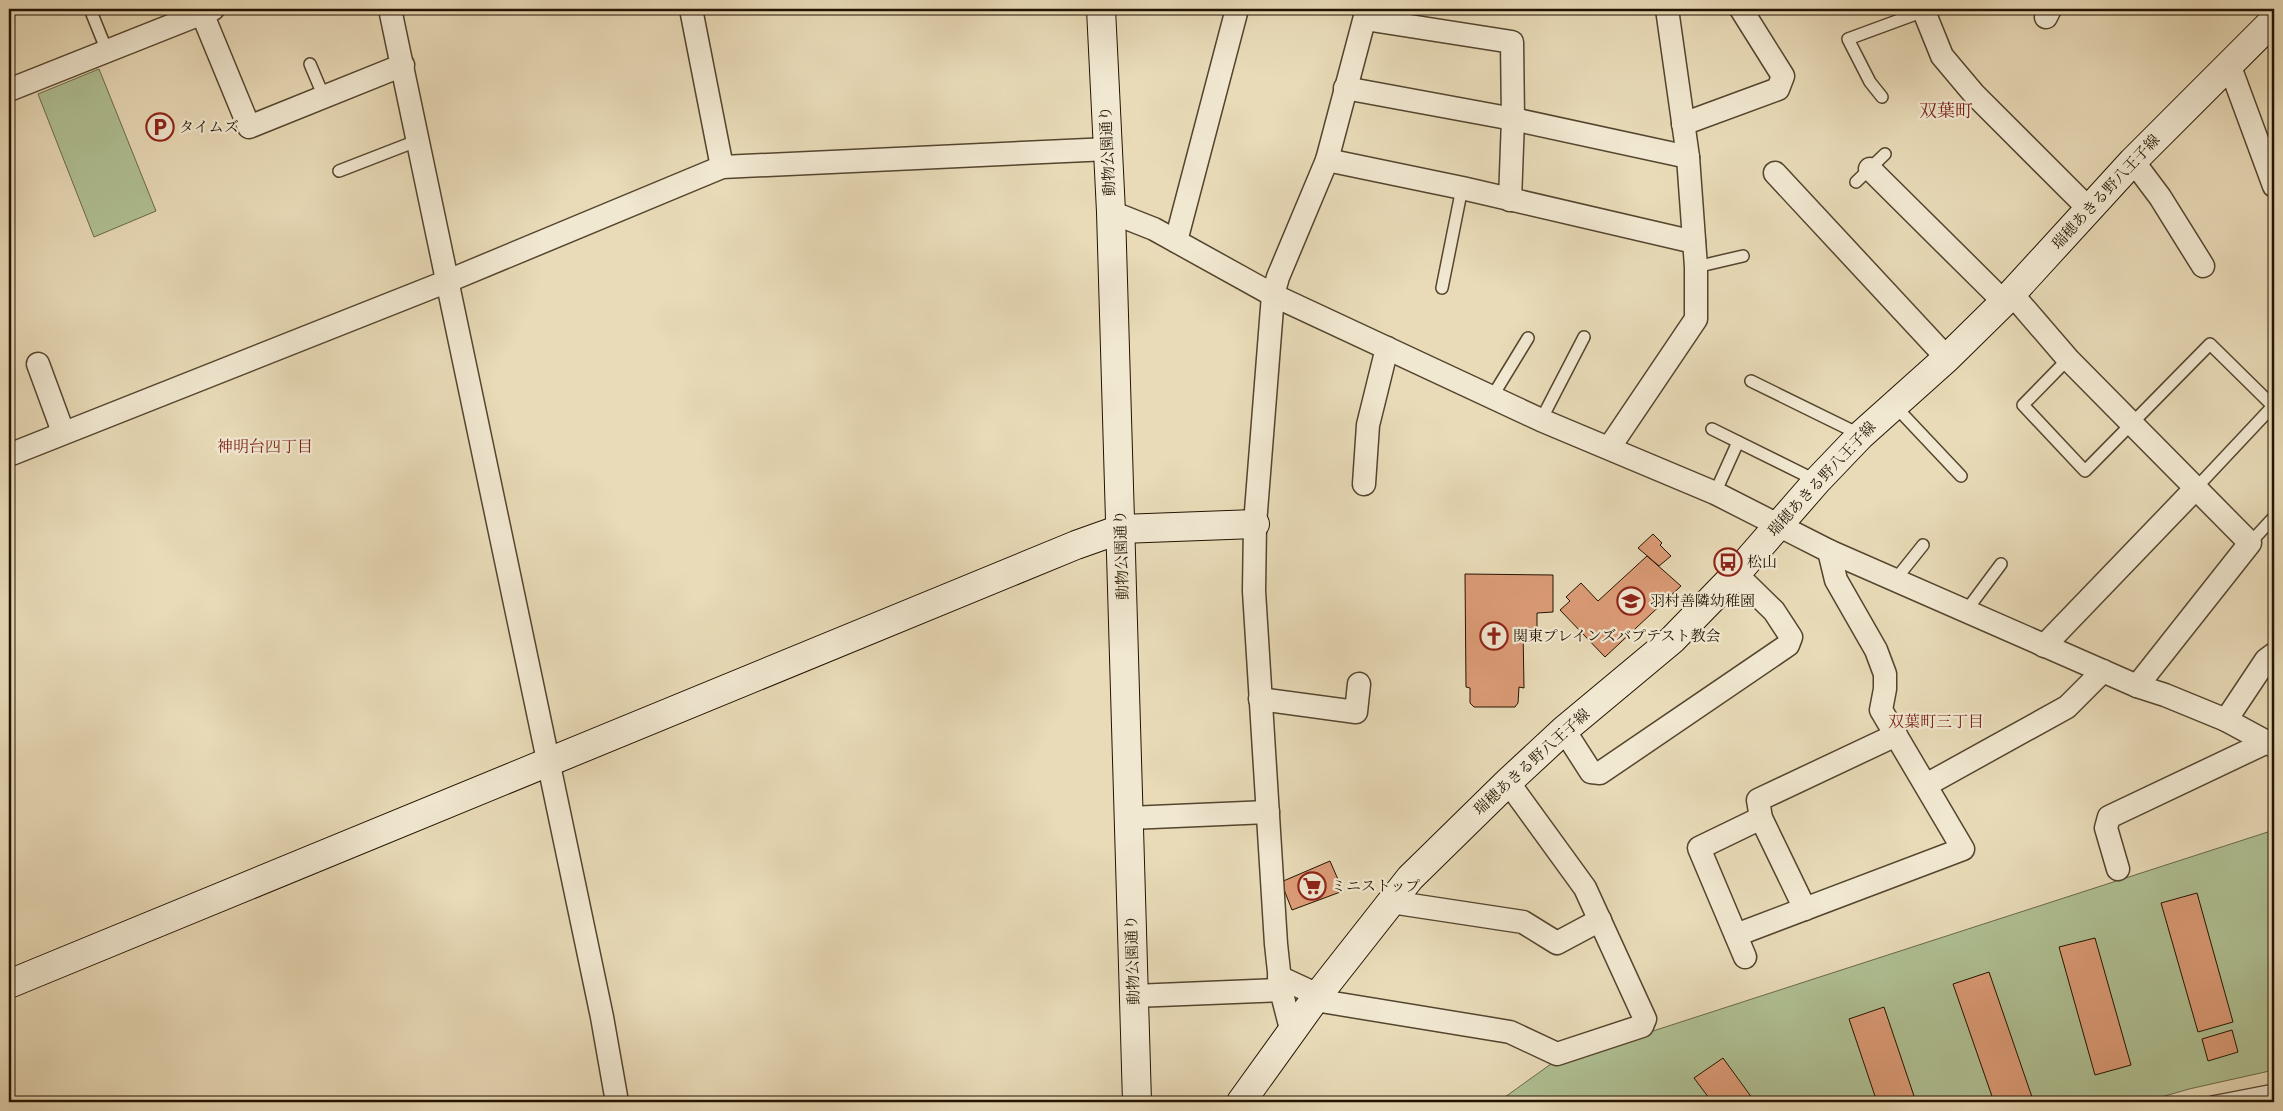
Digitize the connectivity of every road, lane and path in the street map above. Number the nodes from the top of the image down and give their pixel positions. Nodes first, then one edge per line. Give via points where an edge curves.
1 (90, 9) edge
2 (390, 9) edge
3 (691, 9) edge
4 (1101, 9) edge
5 (1237, 9) edge
6 (1667, 9) edge
7 (1742, 9) edge
8 (1923, 10) edge
9 (207, 11) edge
10 (1366, 14) edge
11 (2274, 20) edge
12 (106, 51) junction
13 (310, 64) dead end
14 (2229, 64) junction
15 (403, 65) junction
16 (1345, 88) junction
17 (9, 90) edge
18 (324, 97) junction
19 (1882, 97) dead end
20 (1513, 119) junction
21 (1683, 124) junction
22 (419, 140) junction
23 (1109, 148) junction
24 (1688, 158) junction
25 (1327, 160) junction
26 (2133, 161) junction
27 (722, 167) junction
28 (1870, 168) dead end
29 (339, 171) dead end
30 (1775, 174) dead end
31 (2274, 186) edge
32 (1462, 188) junction
33 (1510, 200) junction
34 (2089, 209) junction
35 (1111, 212) junction
36 (1176, 241) junction
37 (1694, 242) junction
38 (1743, 256) dead end
39 (2203, 266) dead end
40 (1696, 267) junction
41 (448, 281) junction
42 (1442, 288) dead end
43 (1273, 295) junction
44 (2008, 298) junction
45 (1584, 337) dead end
46 (1528, 338) dead end
47 (1387, 348) junction
48 (1947, 358) junction
49 (2068, 359) junction
50 (38, 364) dead end
51 (1751, 381) dead end
52 (1492, 397) junction
53 (1894, 405) junction
54 (1541, 420) junction
55 (2133, 424) junction
56 (1712, 429) dead end
57 (63, 432) junction
58 (1861, 435) junction
59 (1738, 442) junction
60 (1609, 448) junction
61 (9, 455) edge
62 (1961, 476) dead end
63 (1817, 480) junction
64 (1364, 484) dead end
65 (2196, 488) junction
66 (1714, 493) junction
67 (2274, 517) edge
68 (1255, 524) junction
69 (1776, 526) junction
70 (1122, 529) junction
71 (2250, 543) junction
72 (1923, 545) dead end
73 (1829, 552) junction
74 (2001, 564) dead end
75 (1736, 574) junction
76 (1896, 580) junction
77 (1966, 611) junction
78 (2044, 646) junction
79 (2274, 654) edge
80 (2103, 671) junction
81 (1359, 684) dead end
82 (2138, 686) junction
83 (1260, 699) junction
84 (2226, 720) junction
85 (1564, 730) junction
86 (1896, 735) junction
87 (2270, 744) edge
88 (547, 764) junction
89 (1508, 782) junction
90 (1926, 785) junction
91 (1268, 812) junction
92 (1129, 818) junction
93 (1761, 818) junction
94 (2118, 869) dead end
95 (1391, 902) junction
96 (1805, 909) junction
97 (1600, 920) junction
98 (1736, 935) junction
99 (1745, 956) dead end
100 (9, 984) edge
101 (1280, 984) junction
102 (1134, 996) junction
103 (1316, 997) junction
104 (1292, 1032) junction
105 (2274, 1090) edge
106 (2238, 1099) edge
107 (616, 1102) edge
108 (1137, 1102) edge
109 (1241, 1102) edge
110 (2212, 1102) edge

1 - 12 lane
2 - 15 street
3 - 27 street
4 - 23 street, 動物公園通り
5 - 36 street
6 - 21 street
7 - 21 street via 1783,76 1778,89
8 - 19 lane via 1848,40 1870,82
8 - 34 street via 1942,56 1974,94
9 - 12 street
9 - 18 street via 248,127
10 - 16 street
10 - 20 street via 1512,42
11 - 14 street, 瑞穂あきる野八王子線
12 - 17 street
13 - 18 lane
14 - 26 street, 瑞穂あきる野八王子線
14 - 31 street
15 - 18 street
15 - 22 street
16 - 20 street
16 - 25 street
20 - 24 street
20 - 33 street
21 - 24 street
22 - 29 lane
22 - 41 street
23 - 27 street
23 - 35 street, 動物公園通り
24 - 37 street
25 - 32 street
25 - 43 street
26 - 34 street, 瑞穂あきる野八王子線
26 - 39 street
27 - 41 street
28 - 44 street
30 - 48 street
32 - 33 street
32 - 42 lane
33 - 37 street
34 - 44 street, 瑞穂あきる野八王子線
35 - 36 street
35 - 70 street, 動物公園通り
36 - 43 street
37 - 40 street
38 - 40 lane
40 - 60 street via 1696,319
41 - 57 street
41 - 88 street
43 - 47 street
43 - 68 street
44 - 48 street, 瑞穂あきる野八王子線
44 - 49 street
45 - 54 lane
46 - 52 lane
47 - 52 street
47 - 64 street via 1368,425
48 - 53 street, 瑞穂あきる野八王子線
49 - 55 street
49 - 55 lane via 2023,405 2085,471
50 - 57 street
51 - 58 lane
52 - 54 street
53 - 58 street, 瑞穂あきる野八王子線
53 - 62 lane
54 - 60 street
55 - 65 street
55 - 65 lane via 2210,344 2273,406
56 - 59 lane
57 - 61 street
58 - 63 street, 瑞穂あきる野八王子線
59 - 63 lane
59 - 66 lane
60 - 66 street
63 - 69 street, 瑞穂あきる野八王子線
65 - 71 street
65 - 78 street
66 - 69 street
67 - 71 lane
68 - 70 street
68 - 83 street via 1254,591
69 - 73 street
69 - 75 street, 瑞穂あきる野八王子線
70 - 88 street via 1076,545
70 - 92 street, 動物公園通り
71 - 82 street
72 - 76 lane
73 - 76 street
73 - 86 street via 1836,580 1876,650 1885,674 1882,710
74 - 77 lane
75 - 85 street, 瑞穂あきる野八王子線 via 1672,640
75 - 85 street via 1774,612 1791,637 1788,645 1600,773 1591,772
76 - 77 street
77 - 78 street
78 - 80 street
79 - 84 street via 2266,660
80 - 82 street
80 - 90 street via 2067,707
81 - 83 street via 1356,712
82 - 84 street
83 - 91 street
84 - 87 street
85 - 89 street, 瑞穂あきる野八王子線
86 - 90 street
86 - 93 street via 1758,800
87 - 94 street via 2109,817 2106,828
88 - 100 street
88 - 107 street via 602,1017
89 - 95 street, 瑞穂あきる野八王子線 via 1410,878
89 - 97 street via 1585,888
90 - 96 street via 1963,849
91 - 92 street
91 - 101 street
92 - 102 street, 動物公園通り
93 - 96 street
93 - 98 street via 1699,848
95 - 97 street via 1523,922 1557,943
95 - 103 street, 瑞穂あきる野八王子線
96 - 98 street
97 - 103 street via 1645,1019 1642,1026 1557,1054 1510,1032
98 - 99 street
101 - 102 street
101 - 103 street
101 - 104 street
102 - 108 street, 動物公園通り
103 - 104 street, 瑞穂あきる野八王子線
104 - 109 street, 瑞穂あきる野八王子線
105 - 106 lane
106 - 110 lane

